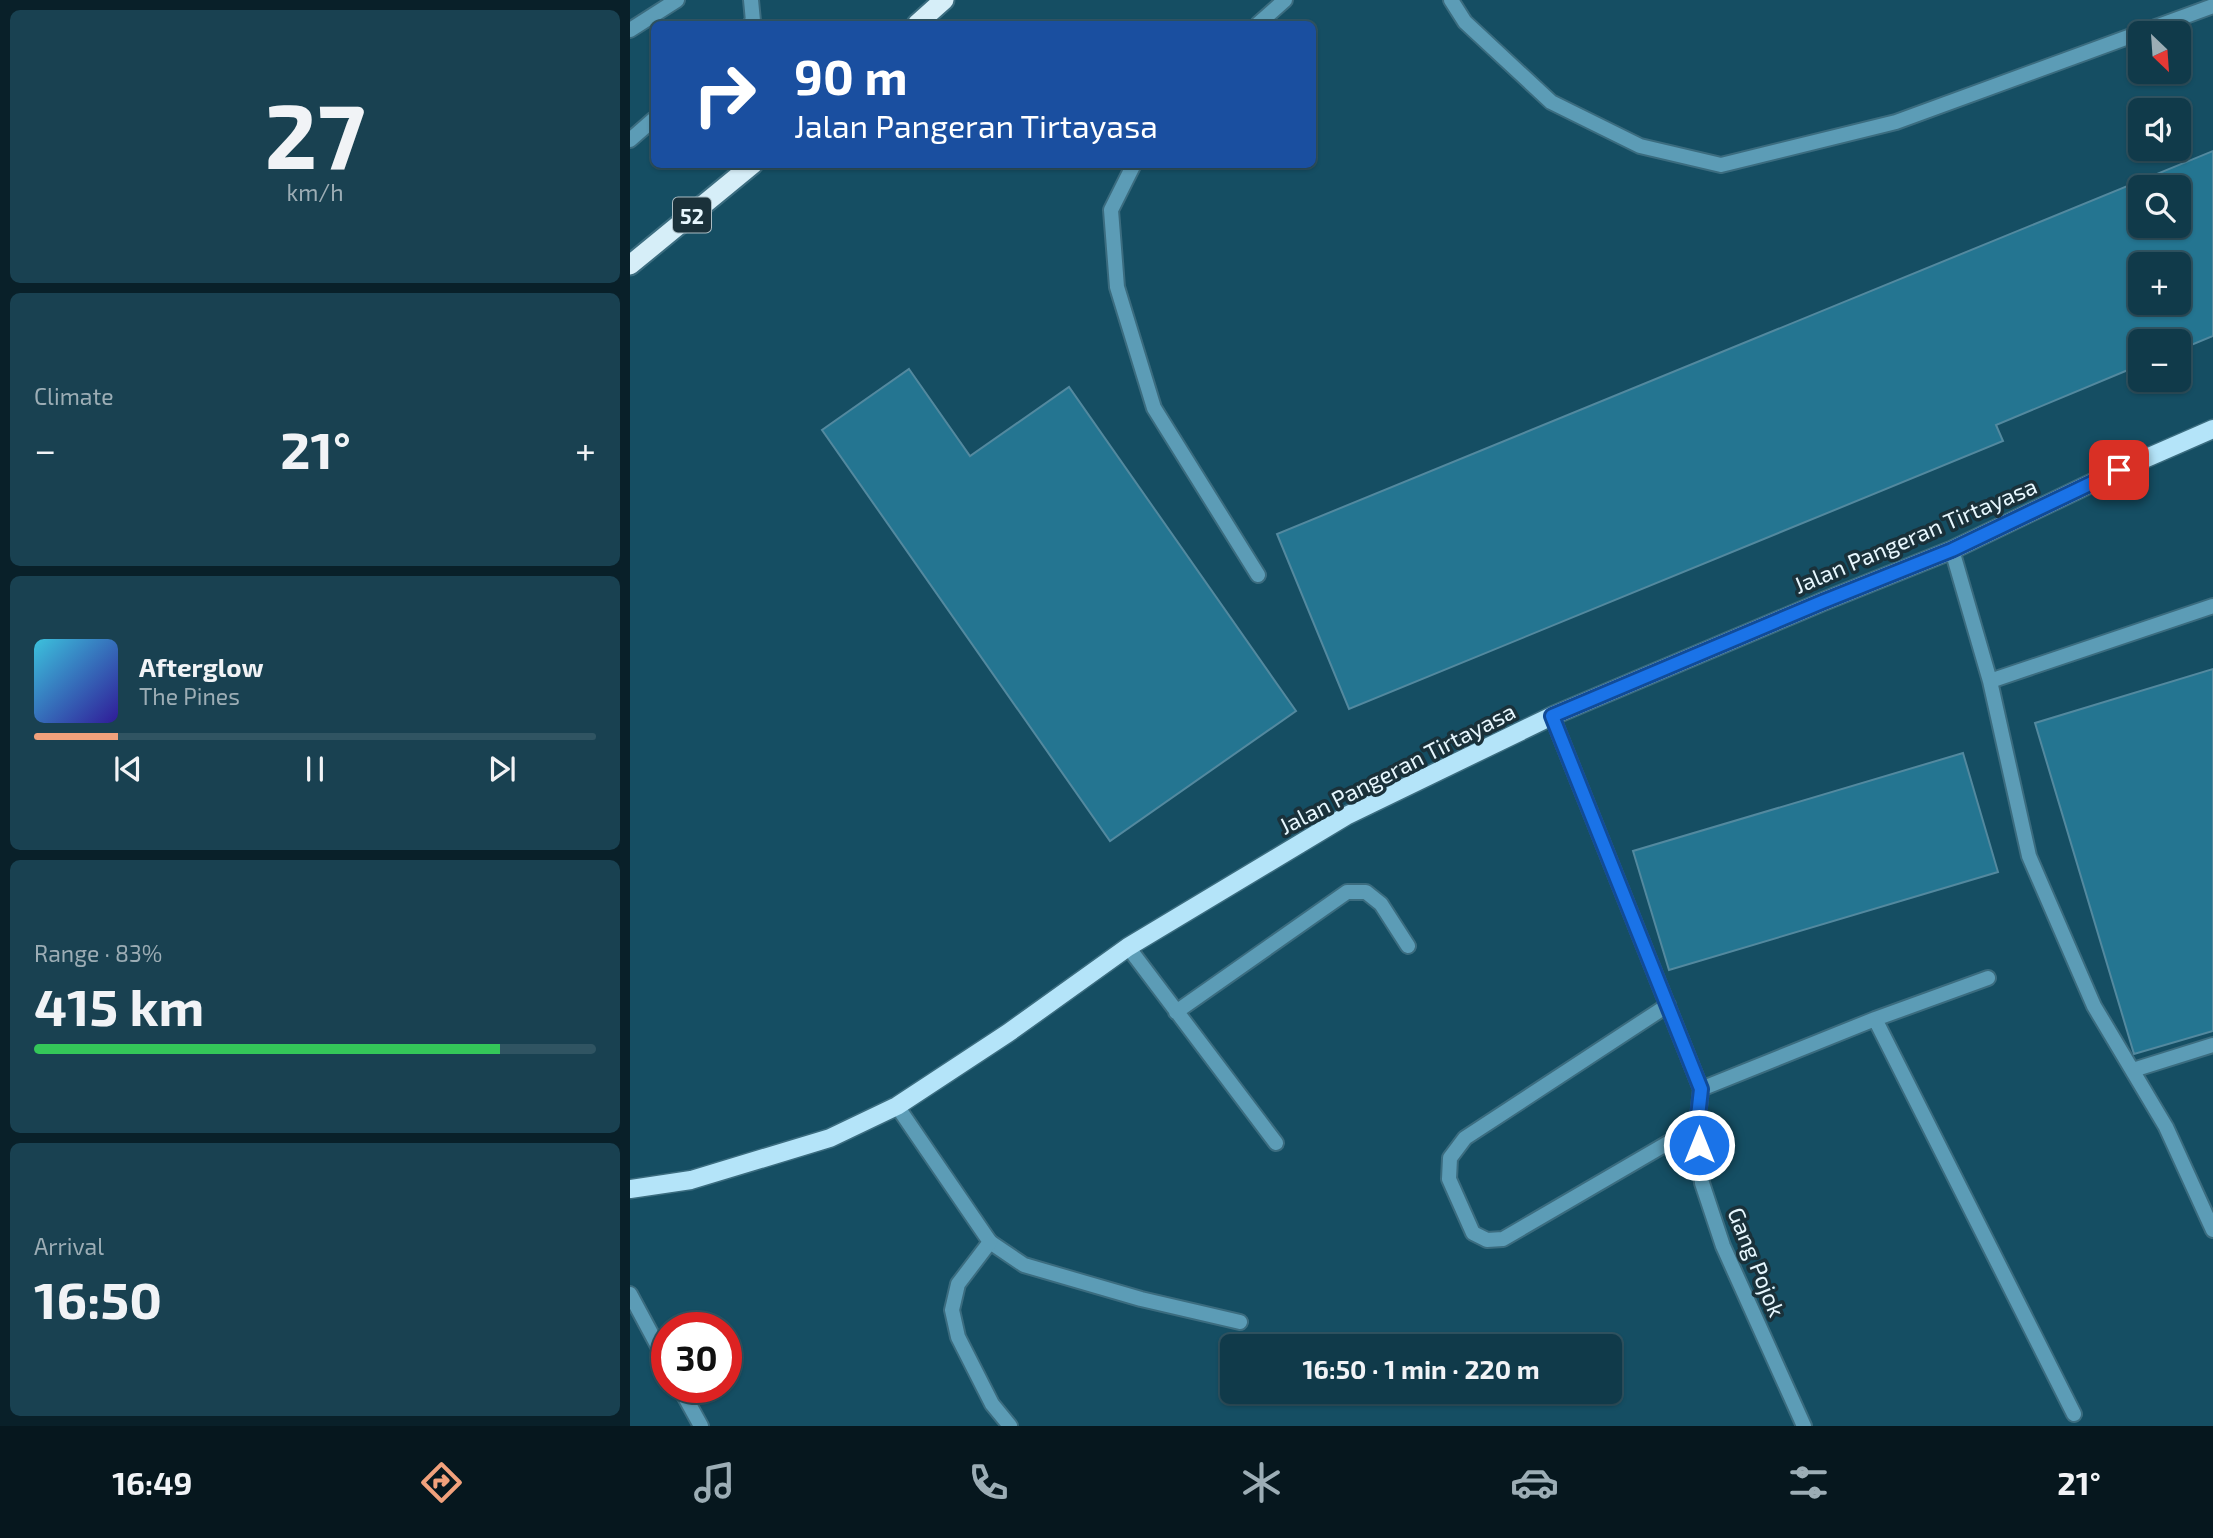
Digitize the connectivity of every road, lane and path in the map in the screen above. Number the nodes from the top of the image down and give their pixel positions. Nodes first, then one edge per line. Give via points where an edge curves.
1 (677, 0) edge
2 (751, 0) edge
3 (944, 0) edge
4 (1285, 0) edge
5 (1451, 0) edge
6 (2213, 6) edge
7 (753, 21) edge
8 (920, 21) edge
9 (1261, 21) edge
10 (630, 30) edge
11 (651, 122) edge
12 (630, 140) edge
13 (748, 168) edge
14 (1131, 168) edge
15 (630, 265) edge
16 (2213, 429) edge
17 (1952, 550) junction
18 (1258, 575) dead end
19 (2213, 606) edge
20 (1990, 681) junction
21 (1552, 716) junction
22 (1408, 946) dead end
23 (1128, 947) junction
24 (1989, 978) dead end
25 (1668, 1005) junction
26 (1176, 1012) junction
27 (1875, 1019) junction
28 (2213, 1045) edge
29 (2133, 1070) junction
30 (1701, 1089) junction
31 (897, 1106) junction
32 (1697, 1126) junction
33 (1276, 1143) dead end
34 (630, 1189) edge
35 (2213, 1230) edge
36 (990, 1242) junction
37 (630, 1294) edge
38 (1240, 1322) dead end
39 (651, 1333) edge
40 (688, 1403) edge
41 (2074, 1414) dead end
42 (701, 1426) edge
43 (1010, 1426) edge
44 (1804, 1426) edge

1 - 10 street
2 - 7 street
3 - 8 highway
4 - 9 street
5 - 6 street via 1465,22 1551,102 1640,146 1721,165 1896,122
11 - 12 street
13 - 15 highway, 52
14 - 18 street via 1111,210 1117,287 1154,408
16 - 17 main road, Jalan Pangeran Tirtayasa
17 - 20 street
17 - 21 main road, Jalan Pangeran Tirtayasa
19 - 20 street
20 - 29 street via 2029,856 2094,1006
21 - 23 main road, Jalan Pangeran Tirtayasa via 1346,816
21 - 25 street, Gang Pojok
22 - 26 street via 1381,904 1366,892 1347,892
23 - 26 street
23 - 31 main road, Jalan Pangeran Tirtayasa
24 - 27 street
25 - 30 street, Gang Pojok
25 - 32 street via 1465,1138 1450,1158 1449,1179 1473,1233 1487,1240 1503,1238
26 - 33 street
27 - 30 street
27 - 41 street
28 - 29 street
29 - 35 street via 2166,1127
30 - 32 street, Gang Pojok
31 - 34 main road, Jalan Pangeran Tirtayasa via 830,1138 691,1180
31 - 36 street
32 - 44 street, Gang Pojok via 1702,1183 1723,1245
36 - 38 street via 1024,1265
36 - 43 street via 958,1284 952,1310 958,1337 992,1405
37 - 39 street
40 - 42 street

